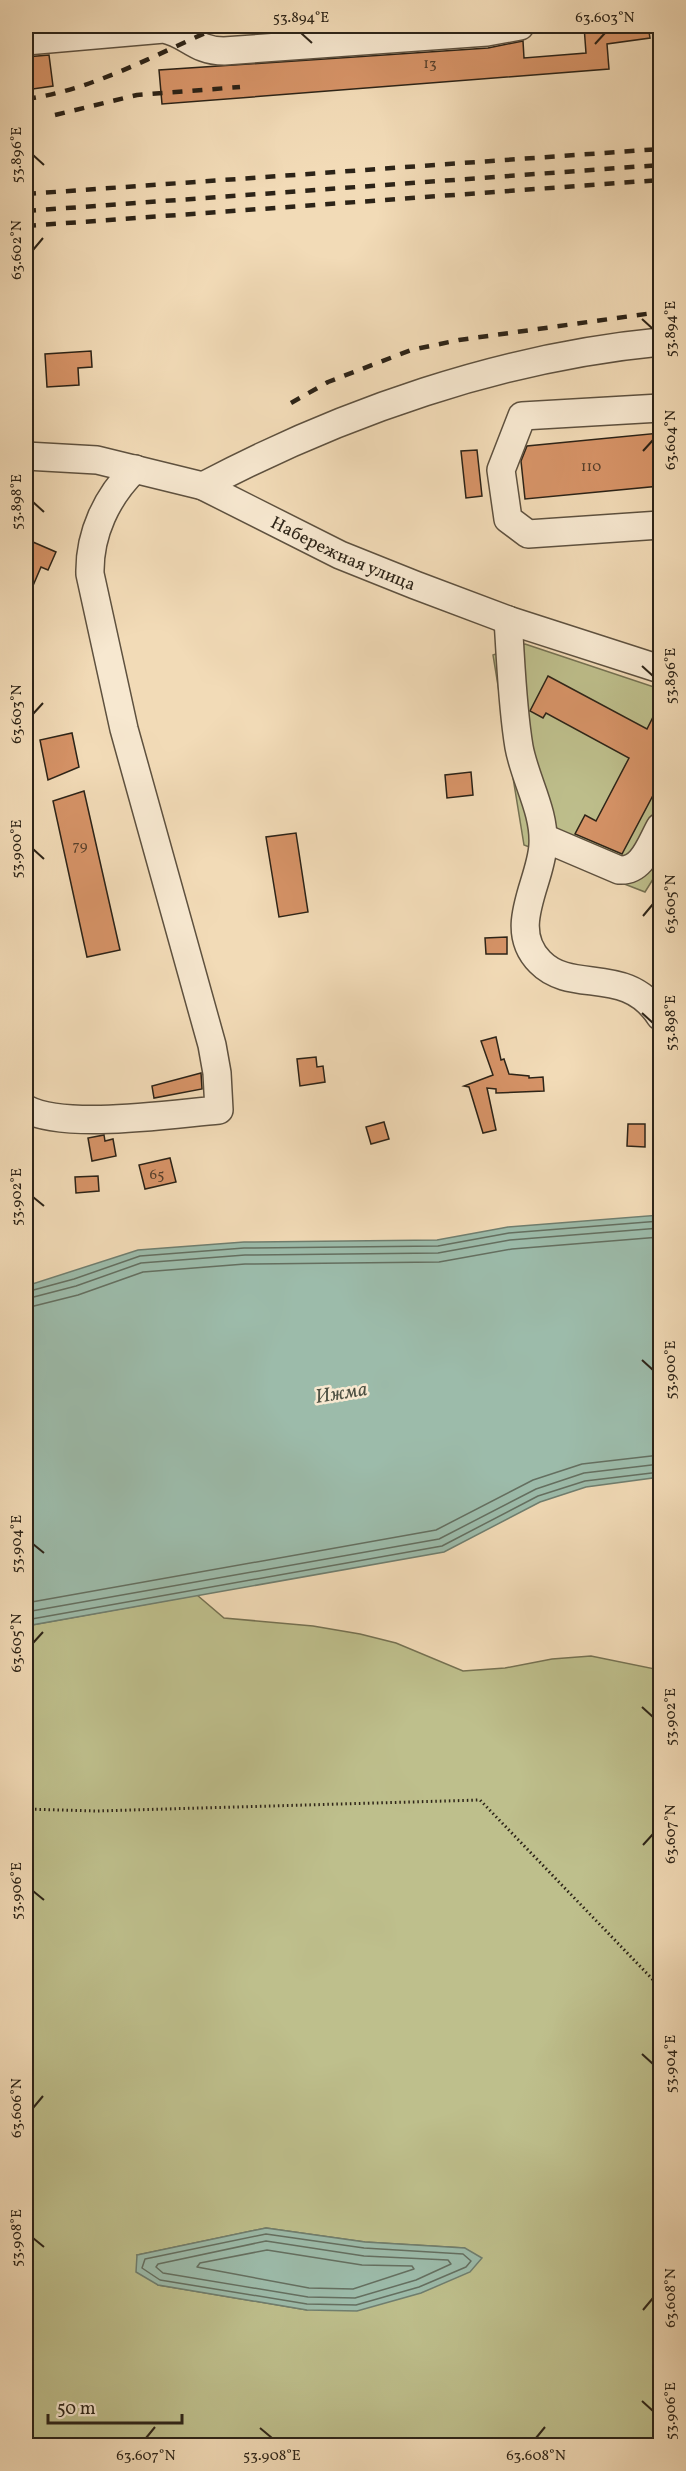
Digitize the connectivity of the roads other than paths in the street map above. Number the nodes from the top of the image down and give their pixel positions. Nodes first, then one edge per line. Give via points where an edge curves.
1 (520, 26) edge
2 (26, 40) edge
3 (660, 342) edge
4 (660, 408) edge
5 (26, 456) edge
6 (135, 469) junction
7 (203, 486) junction
8 (660, 525) edge
9 (507, 620) junction
10 (660, 669) edge
11 (660, 827) edge
12 (543, 838) junction
13 (660, 1016) edge
14 (26, 1109) edge

1 - 2 street via 487,32 224,51 191,44 164,29
3 - 7 street via 575,354 446,386 348,421
4 - 8 street via 522,416 501,470 508,519 528,534
5 - 6 street, Набережная улица via 97,460
6 - 7 street, Набережная улица
6 - 14 street via 114,494 98,526 90,574 124,729 212,1045 219,1110 92,1119 53,1117
7 - 9 street, Набережная улица via 340,555
9 - 10 street, Набережная улица
9 - 12 street via 520,750
11 - 12 street via 639,863 627,870
12 - 13 street via 525,914 528,943 535,957 560,974 634,991

